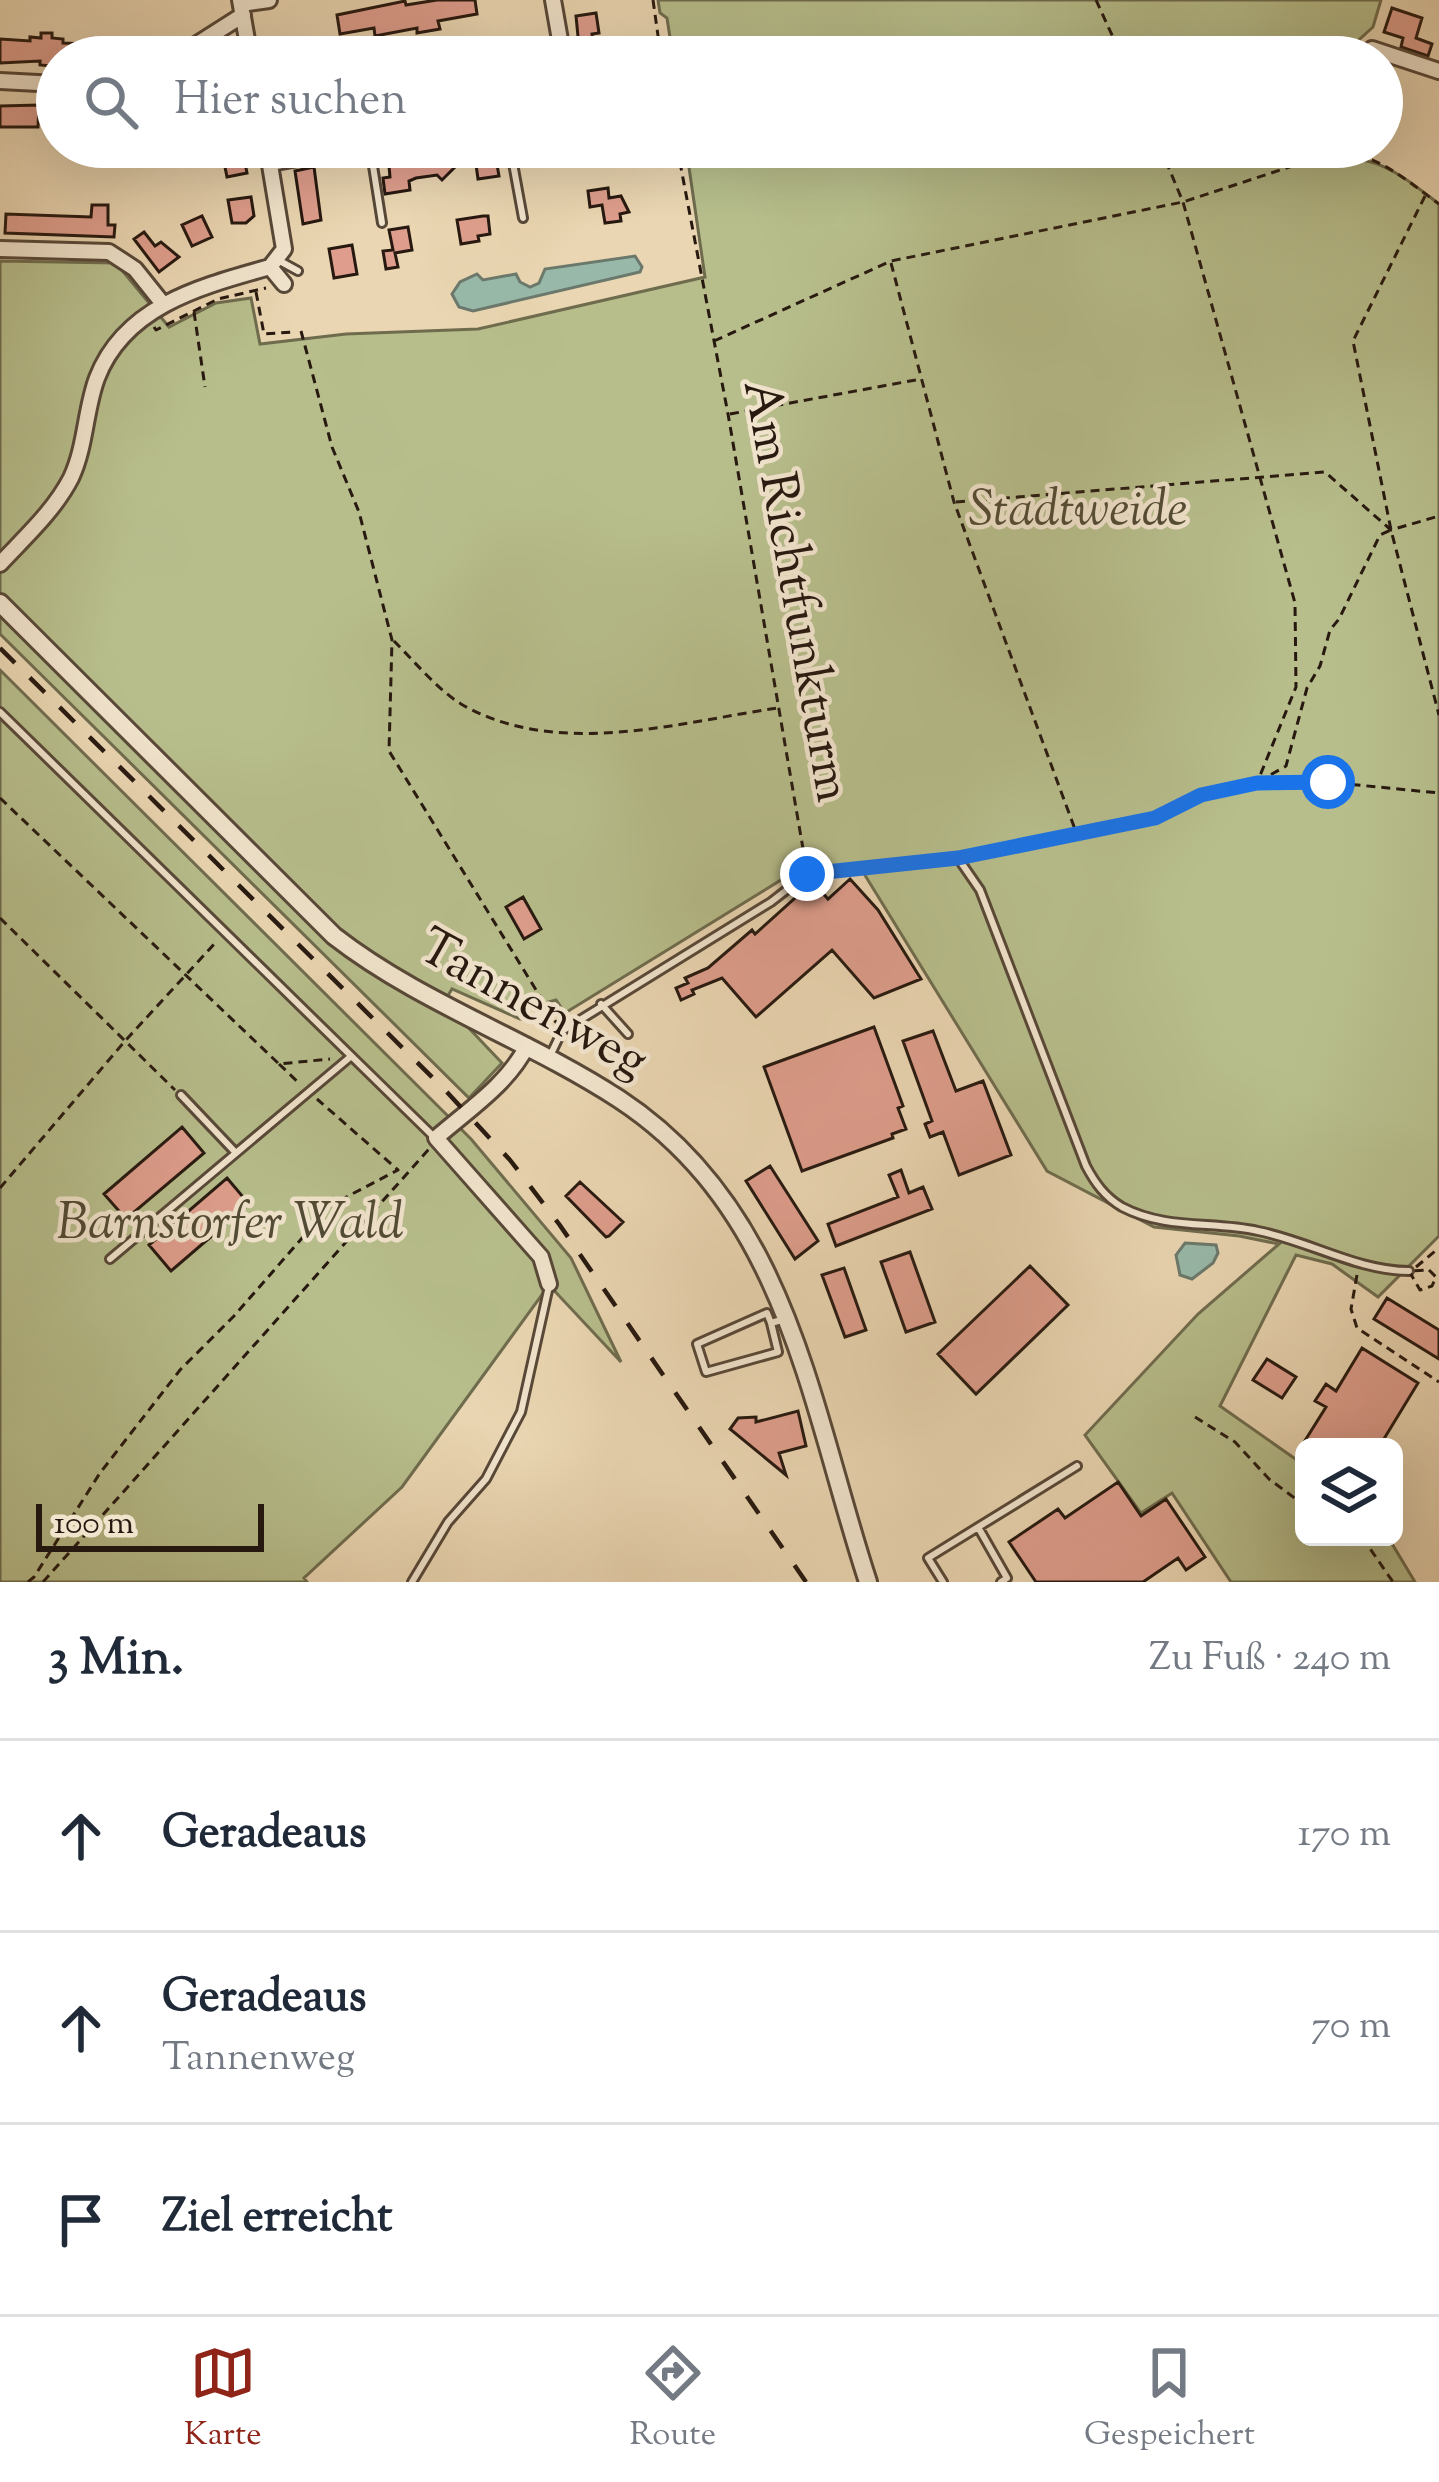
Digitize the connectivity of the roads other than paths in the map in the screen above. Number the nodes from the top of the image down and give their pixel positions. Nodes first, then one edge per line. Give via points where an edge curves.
1 (269, 0) edge
2 (553, 0) edge
3 (241, 6) edge
4 (203, 36) edge
5 (246, 36) edge
6 (559, 36) edge
7 (1403, 59) edge
8 (1439, 71) edge
9 (0, 81) edge
10 (36, 83) edge
11 (270, 168) edge
12 (370, 168) edge
13 (514, 168) edge
14 (523, 218) dead end
15 (382, 223) dead end
16 (0, 249) edge
17 (274, 264) junction
18 (298, 271) dead end
19 (284, 284) road end
20 (163, 304) junction
21 (0, 564) edge
22 (0, 603) edge
23 (0, 712) edge
24 (601, 1004) junction
25 (628, 1034) dead end
26 (526, 1046) junction
27 (349, 1058) junction
28 (549, 1058) junction
29 (181, 1095) road end
30 (436, 1138) junction
31 (236, 1153) junction
32 (110, 1259) dead end
33 (1409, 1271) road end
34 (549, 1284) joint
35 (780, 1320) junction
36 (1077, 1466) dead end
37 (979, 1527) junction
38 (412, 1582) edge
39 (868, 1582) edge
40 (943, 1582) edge
41 (1001, 1582) edge

1 - 3 street
2 - 6 street
3 - 4 street
3 - 5 street
7 - 8 street
9 - 10 street
11 - 17 street via 284,249
12 - 15 lane
13 - 14 lane
16 - 20 street via 109,252
17 - 18 lane
17 - 19 street
17 - 20 street
20 - 21 street via 123,337 97,379 81,450 58,500
22 - 26 street, Tannenweg via 334,936
23 - 27 lane
24 - 25 lane
24 - 28 lane, Am Richtfunkturm via 562,1031
24 - 33 lane, Am Richtfunkturm via 807,874 958,858 980,890 1099,1189 1122,1207 1175,1225 1256,1230 1384,1271
26 - 28 street, Tannenweg
26 - 30 street via 501,1082
27 - 30 lane
27 - 31 lane
28 - 35 street, Tannenweg via 637,1112 696,1166 759,1254
29 - 31 lane
30 - 34 street via 541,1257
31 - 32 lane
34 - 38 lane via 520,1412 486,1479
35 - 35 lane via 767,1313 697,1344 706,1372 778,1352
35 - 39 street, Tannenweg
36 - 37 lane
37 - 40 lane via 928,1558
37 - 41 lane via 1007,1578

